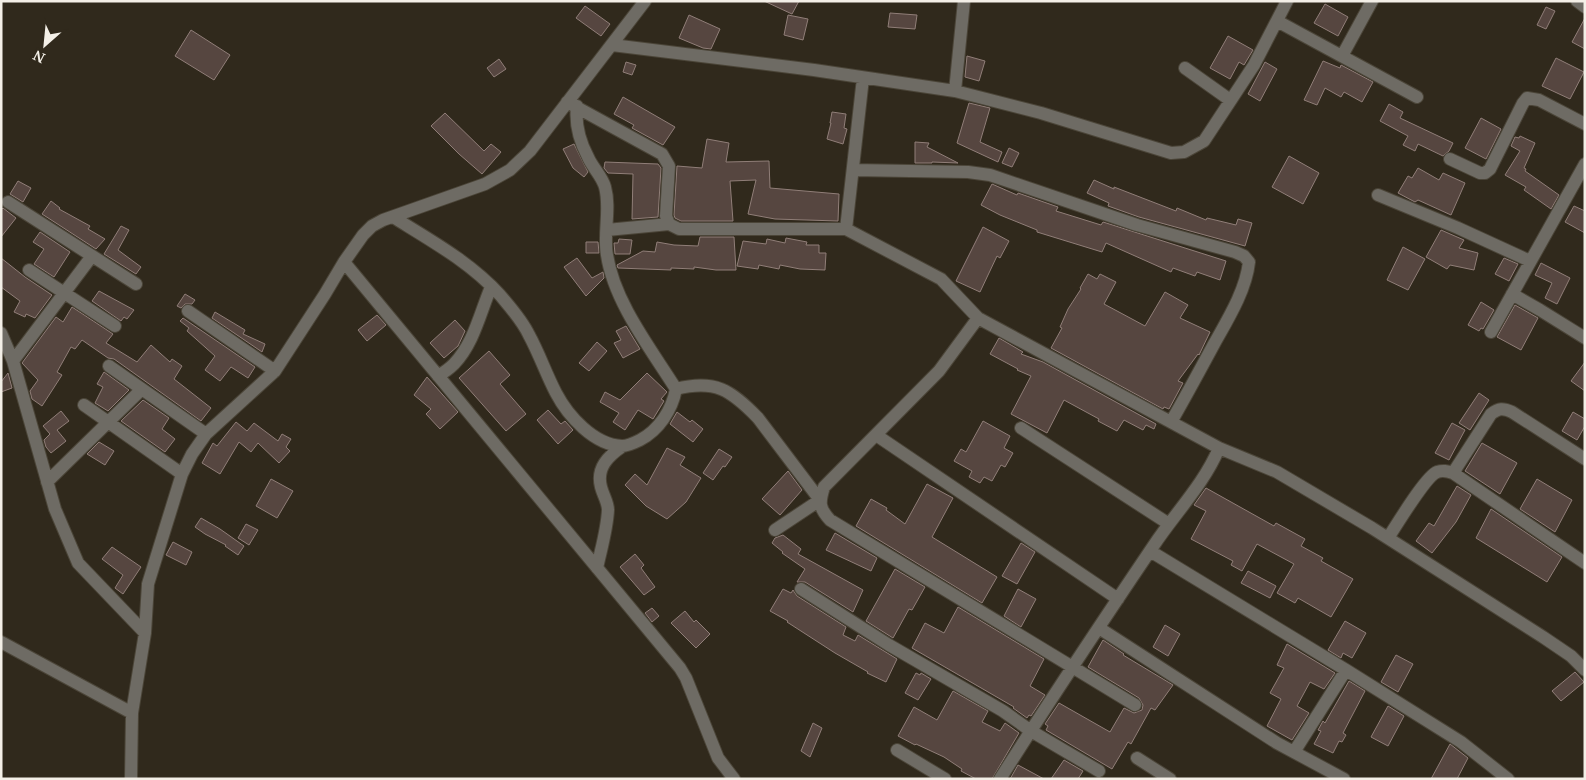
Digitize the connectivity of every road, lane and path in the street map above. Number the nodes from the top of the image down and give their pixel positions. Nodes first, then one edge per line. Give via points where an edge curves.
1 (645, 1) edge
2 (964, 1) edge
3 (1288, 1) edge
4 (1372, 1) edge
5 (1577, 1) edge
6 (1585, 6) edge
7 (1277, 21) junction
8 (612, 45) junction
9 (1342, 56) junction
10 (1185, 68) dead end
11 (863, 78) junction
12 (955, 91) junction
13 (1417, 97) dead end
14 (1230, 100) junction
15 (572, 104) junction
16 (1585, 124) edge
17 (1450, 159) dead end
18 (1585, 164) edge
19 (853, 170) junction
20 (1378, 195) dead end
21 (8, 202) dead end
22 (393, 217) junction
23 (669, 224) junction
24 (846, 229) junction
25 (606, 230) junction
26 (92, 256) junction
27 (1530, 261) junction
28 (344, 262) junction
29 (29, 270) dead end
30 (136, 284) dead end
31 (491, 286) junction
32 (65, 292) junction
33 (1512, 294) junction
34 (188, 311) dead end
35 (978, 318) junction
36 (115, 326) dead end
37 (1491, 332) dead end
38 (1, 333) edge
39 (1585, 338) edge
40 (13, 361) junction
41 (109, 366) dead end
42 (275, 371) junction
43 (438, 376) junction
44 (142, 389) junction
45 (676, 389) junction
46 (84, 405) dead end
47 (109, 422) junction
48 (1171, 422) junction
49 (1020, 428) dead end
50 (206, 434) junction
51 (876, 435) junction
52 (623, 446) junction
53 (1219, 448) junction
54 (1585, 459) edge
55 (1453, 473) junction
56 (182, 474) junction
57 (48, 482) junction
58 (820, 500) junction
59 (1169, 524) junction
60 (775, 530) dead end
61 (1388, 538) junction
62 (1150, 551) junction
63 (1585, 563) edge
64 (597, 568) junction
65 (801, 588) dead end
66 (1118, 599) junction
67 (1099, 628) junction
68 (145, 633) junction
69 (1, 642) edge
70 (1583, 665) edge
71 (1073, 666) junction
72 (1346, 670) junction
73 (1135, 705) dead end
74 (132, 713) junction
75 (1031, 731) junction
76 (897, 750) dead end
77 (1294, 752) junction
78 (1137, 758) dead end
79 (1099, 770) dead end
80 (130, 779) edge
81 (734, 779) edge
82 (945, 779) edge
83 (1000, 779) edge
84 (1170, 779) edge
85 (1344, 779) edge
86 (1508, 779) edge

1 - 8 street
2 - 12 street
3 - 7 street
4 - 9 street
5 - 6 street
7 - 9 street
7 - 14 street via 1254,65
8 - 11 street
8 - 15 street
9 - 13 street
10 - 14 street
11 - 12 street
11 - 19 street
12 - 14 street via 1041,113 1171,153 1184,152 1204,141
15 - 22 street via 510,170 485,184
15 - 23 street via 662,154 669,166 666,216
15 - 25 street via 587,156 605,185
16 - 17 street via 1539,100 1527,98 1485,173
18 - 27 street
19 - 24 street
19 - 48 street via 990,174 1098,213 1244,256 1249,262 1248,269 1236,300
20 - 27 street
21 - 26 street
22 - 28 street via 372,226
22 - 31 street via 442,247
23 - 24 street via 679,229
23 - 25 street
24 - 35 street via 941,279
25 - 45 street via 606,253 611,275 639,331
26 - 30 street
26 - 32 street
27 - 33 street
28 - 42 street
28 - 43 street
29 - 32 street
31 - 43 street via 476,329 465,349 453,365
31 - 52 street via 522,322 557,396 574,419 601,440
32 - 36 street
32 - 40 street
33 - 37 street
33 - 39 street
34 - 42 street
35 - 48 street
35 - 51 street via 939,371
38 - 40 street
40 - 57 street
41 - 44 street
42 - 50 street
43 - 64 street
44 - 47 street
44 - 50 street
45 - 52 street via 670,407 657,427 641,440
45 - 58 street via 694,384 707,385 731,394 758,418
46 - 47 street
47 - 56 street
47 - 57 street
48 - 53 street
49 - 59 street
50 - 56 street
51 - 58 street via 824,487
51 - 66 street
52 - 64 street via 611,454 601,468 600,486 608,506 607,526
53 - 59 street via 1212,465
53 - 61 street via 1276,472
54 - 55 street via 1512,412 1498,409 1491,414
55 - 61 street via 1436,472 1426,481
55 - 63 street
56 - 68 street via 148,584
57 - 68 street via 55,509 78,563
58 - 60 street
58 - 71 street via 823,512 830,520
59 - 62 street
61 - 70 street
62 - 66 street
62 - 72 street
64 - 81 street via 680,668 718,758
65 - 75 street
66 - 67 street
67 - 71 street
67 - 77 street
68 - 74 street
69 - 74 street
71 - 73 street
71 - 75 street
72 - 77 street
72 - 86 street via 1461,742
74 - 80 street
75 - 79 street
75 - 83 street
76 - 82 street
77 - 85 street
78 - 84 street

